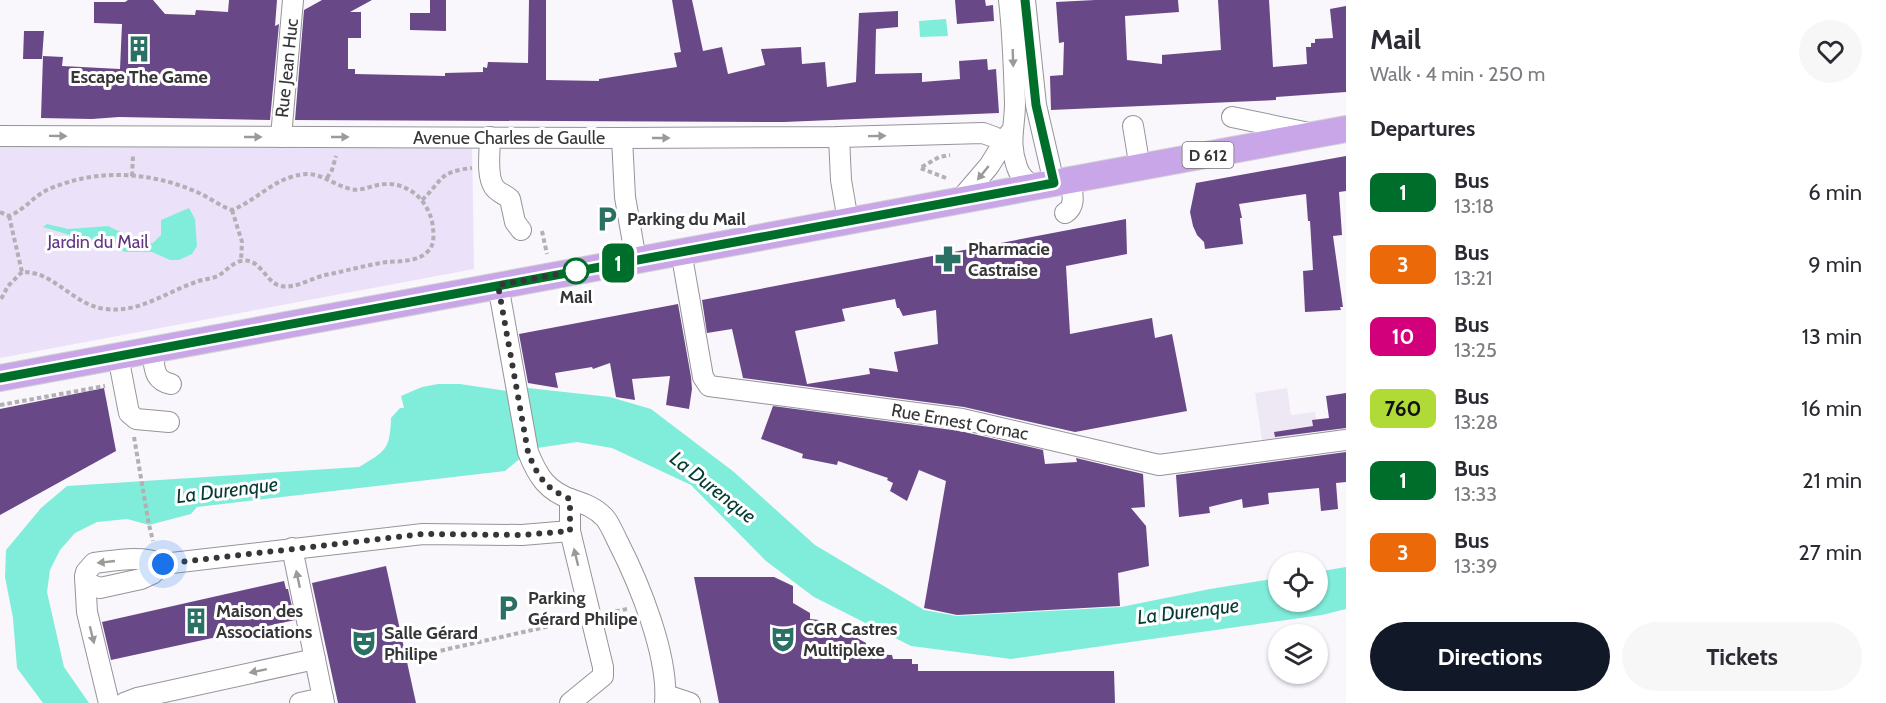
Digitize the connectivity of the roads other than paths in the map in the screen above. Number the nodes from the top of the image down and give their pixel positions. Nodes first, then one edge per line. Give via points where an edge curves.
1 (1009, 0) edge
2 (1025, 0) edge
3 (295, 1) edge
4 (1232, 117) dead end
5 (1133, 126) dead end
6 (1346, 129) edge
7 (1317, 135) junction
8 (0, 136) edge
9 (281, 137) junction
10 (490, 137) junction
11 (839, 137) junction
12 (622, 138) junction
13 (1009, 141) junction
14 (1140, 168) junction
15 (1053, 184) junction
16 (956, 188) junction
17 (1065, 213) dead end
18 (848, 221) junction
19 (520, 230) dead end
20 (681, 251) junction
21 (636, 260) junction
22 (498, 285) junction
23 (152, 350) junction
24 (118, 356) junction
25 (0, 378) edge
26 (171, 384) dead end
27 (169, 422) dead end
28 (1346, 440) edge
29 (570, 499) junction
30 (570, 531) junction
31 (292, 548) junction
32 (315, 658) junction
33 (666, 699) edge
34 (324, 700) edge
35 (109, 703) edge
36 (124, 703) edge
37 (300, 703) edge
38 (570, 703) edge
39 (690, 703) edge

1 -> 13 street via 1015,106
2 - 15 street via 1036,105
3 - 9 street, Rue Jean Huc
4 - 7 street
5 - 14 street
6 - 7 main road, D 612
7 - 14 main road, D 612
8 -> 9 street, Avenue Charles de Gaulle
9 -> 10 street, Avenue Charles de Gaulle
10 - 12 street, Avenue Charles de Gaulle
10 - 19 street via 492,183 510,199
12 -> 11 street, Avenue Charles de Gaulle
11 -> 13 street, Avenue Charles de Gaulle via 983,133
11 - 18 street
12 - 21 street via 622,167
13 - 15 street via 1025,180
13 -> 16 street via 989,165
14 - 15 main road, D 612
15 - 16 main road, D 612
15 - 17 street via 1073,202
16 - 18 main road, D 612
18 - 20 main road, D 612
20 - 21 main road, D 612
20 - 28 street, Rue Ernest Cornac via 703,377 705,383 715,388 962,419 1159,465
21 - 22 main road, D 612
22 - 23 main road, D 612
22 - 29 street via 528,452 537,474 557,493
23 - 24 main road, D 612
23 - 26 street via 157,377
24 - 25 main road, D 612
24 - 27 street via 129,413 136,419
29 - 30 street
29 - 33 street via 591,506 606,518 626,558 654,632
30 - 31 street via 522,535 423,534
38 -> 30 street via 603,676
32 -> 31 street
31 -> 35 street via 163,564 137,559 94,563 85,577 87,612
32 - 34 street
32 -> 36 street
33 - 39 street
34 - 37 street

